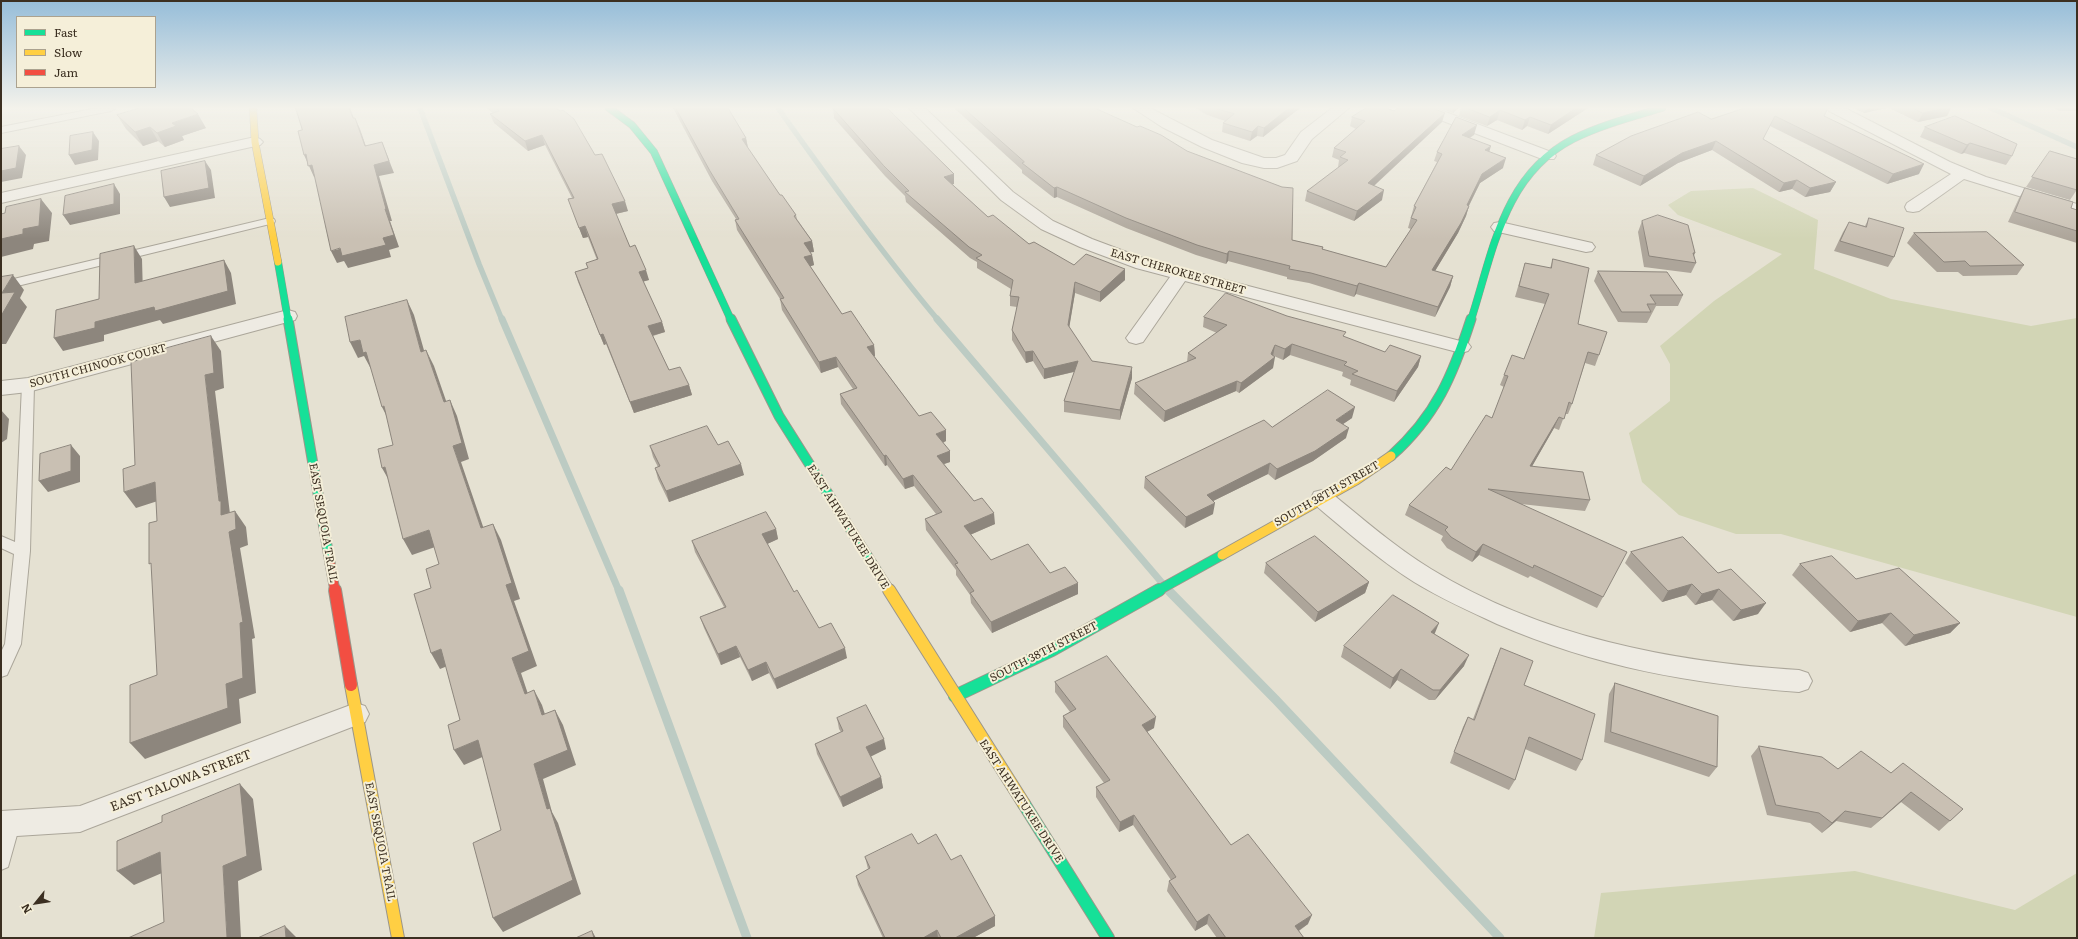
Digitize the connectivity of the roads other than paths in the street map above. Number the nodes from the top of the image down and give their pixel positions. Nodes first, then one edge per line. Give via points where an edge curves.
1 (210, 152) edge
2 (256, 152) edge
3 (654, 152) edge
4 (961, 152) edge
5 (1230, 152) edge
6 (1294, 152) edge
7 (1537, 152) edge
8 (1554, 152) edge
9 (1915, 152) edge
10 (1548, 156) junction
11 (1962, 173) junction
12 (1, 198) edge
13 (1913, 207) dead end
14 (2077, 209) edge
15 (270, 221) junction
16 (1500, 227) junction
17 (1586, 247) dead end
18 (1181, 274) junction
19 (1, 286) edge
20 (288, 316) junction
21 (1136, 338) dead end
22 (1461, 347) junction
23 (28, 385) junction
24 (1, 388) edge
25 (1322, 498) junction
26 (1, 542) edge
27 (22, 551) junction
28 (1, 670) edge
29 (1800, 681) dead end
30 (955, 696) junction
31 (356, 714) junction
32 (6, 824) edge
33 (1, 862) edge
34 (398, 938) edge
35 (1108, 938) edge

1 - 12 street
2 - 15 street, EAST SEQUOIA TRAIL
3 - 30 street, EAST AHWATUKEE DRIVE via 749,358 779,416
4 - 18 street, EAST CHEROKEE STREET via 1007,196 1048,224 1109,253
5 - 6 street via 1252,160 1276,164 1291,158
7 - 10 street
8 - 10 street, SOUTH 38TH STREET
9 - 11 street
10 - 16 street, SOUTH 38TH STREET via 1516,191
11 - 13 street
11 - 14 street
15 - 19 lane
15 - 20 street, EAST SEQUOIA TRAIL
16 - 17 street
16 - 22 street, SOUTH 38TH STREET
18 - 21 street
18 - 22 street, EAST CHEROKEE STREET
20 - 23 street, SOUTH CHINOOK COURT
20 - 31 street, EAST SEQUOIA TRAIL
22 - 25 street, SOUTH 38TH STREET via 1443,392 1418,430 1382,463
23 - 24 street, SOUTH CHINOOK COURT
23 - 27 lane
25 - 29 street via 1378,545 1423,576 1536,630 1590,649 1658,666 1742,678
25 - 30 street, SOUTH 38TH STREET via 1059,647
26 - 27 lane
27 - 28 lane via 13,644
30 - 35 street, EAST AHWATUKEE DRIVE
31 - 32 street, EAST TALOWA STREET via 80,819
31 - 34 street, EAST SEQUOIA TRAIL
32 - 33 lane

